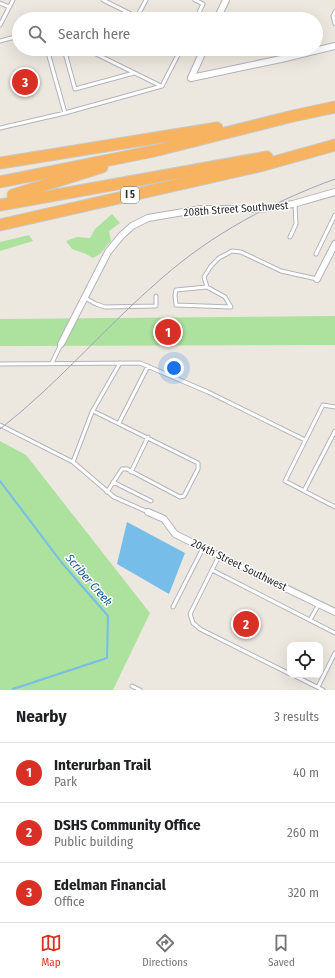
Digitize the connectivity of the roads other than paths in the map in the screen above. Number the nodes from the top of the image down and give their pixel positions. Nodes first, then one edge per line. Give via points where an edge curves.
1 (13, 0) edge
2 (103, 0) edge
3 (146, 0) edge
4 (195, 0) edge
5 (226, 0) edge
6 (0, 3) edge
7 (9, 7) junction
8 (128, 12) edge
9 (139, 12) edge
10 (199, 12) edge
11 (220, 12) edge
12 (335, 12) edge
13 (335, 24) edge
14 (0, 25) edge
15 (12, 38) edge
16 (0, 41) edge
17 (335, 46) edge
18 (323, 49) edge
19 (49, 56) edge
20 (66, 56) edge
21 (100, 56) edge
22 (177, 56) edge
23 (201, 56) edge
24 (293, 56) edge
25 (134, 73) junction
26 (162, 86) junction
27 (335, 107) edge
28 (65, 113) junction
29 (293, 116) junction
30 (0, 128) edge
31 (335, 145) edge
32 (154, 151) junction
33 (0, 163) edge
34 (0, 182) edge
35 (335, 192) edge
36 (0, 198) edge
37 (295, 204) junction
38 (0, 205) edge
39 (335, 215) edge
40 (0, 225) edge
41 (290, 238) dead end
42 (335, 244) edge
43 (316, 254) dead end
44 (333, 254) edge
45 (317, 278) joint
46 (207, 287) junction
47 (156, 296) dead end
48 (84, 298) junction
49 (62, 344) joint
50 (52, 363) junction
51 (120, 363) junction
52 (0, 364) edge
53 (148, 366) junction
54 (335, 407) edge
55 (93, 411) junction
56 (119, 423) junction
57 (0, 425) edge
58 (335, 432) edge
59 (148, 437) junction
60 (305, 440) junction
61 (73, 462) junction
62 (131, 472) junction
63 (113, 482) junction
64 (304, 491) junction
65 (107, 492) junction
66 (151, 501) dead end
67 (335, 507) edge
68 (148, 512) joint
69 (203, 548) junction
70 (219, 556) junction
71 (212, 570) junction
72 (319, 604) junction
73 (173, 607) dead end
74 (335, 612) edge
75 (310, 620) junction
76 (335, 633) edge
77 (335, 653) edge
78 (287, 672) edge
79 (299, 678) edge
80 (132, 686) dead end
81 (318, 687) junction
82 (140, 690) edge
83 (323, 690) edge

1 - 7 lane
2 - 8 lane
3 - 9 lane
4 - 10 lane via 203,4
5 - 11 street
6 - 7 lane
7 - 14 lane
12 - 13 lane
15 - 16 lane
17 - 18 street
19 - 28 lane
20 - 25 lane via 75,89
21 - 25 lane
22 - 26 lane
23 - 24 street via 191,78
25 - 26 lane
26 - 28 lane
27 - 29 highway
28 - 30 lane
29 - 32 highway
29 - 33 highway
31 - 38 highway
31 - 40 highway, I 5 via 260,166
32 - 34 highway
32 - 36 highway
35 - 37 street, 208th Street Southwest
37 - 41 lane via 296,224
37 - 48 street, 208th Street Southwest via 260,209 201,209 148,218 132,226 112,246
39 - 43 lane
42 - 44 street
44 - 45 street
45 - 46 lane via 281,271 241,252 232,251 219,258 208,271 204,277
46 - 46 lane via 225,297 231,307 176,305 176,290
47 - 48 lane via 156,306 105,307
48 - 49 street, 208th Street Southwest
49 - 50 lane
50 - 51 lane
50 - 52 lane
51 - 53 lane via 140,363
51 - 55 lane
53 - 56 lane
53 - 60 lane via 208,392
54 - 60 lane via 323,405
55 - 56 lane
55 - 61 lane
56 - 59 lane
57 - 61 lane
58 - 64 lane
59 - 62 lane
59 - 62 lane via 198,463 198,468 184,496 180,497
60 - 64 lane via 285,481
61 - 65 lane
62 - 63 lane via 122,469
63 - 65 lane
63 - 66 lane
64 - 67 lane
65 - 68 lane
68 - 69 street, 204th Street Southwest via 164,519 176,534
69 - 70 street, 204th Street Southwest
69 - 73 lane
70 - 71 lane
70 - 72 street, 204th Street Southwest
71 - 75 lane
71 - 78 lane via 190,614 193,623 200,629
72 - 74 street, 204th Street Southwest
72 - 75 lane
75 - 76 lane
77 - 81 lane
79 - 81 lane
80 - 82 lane
81 - 83 lane

